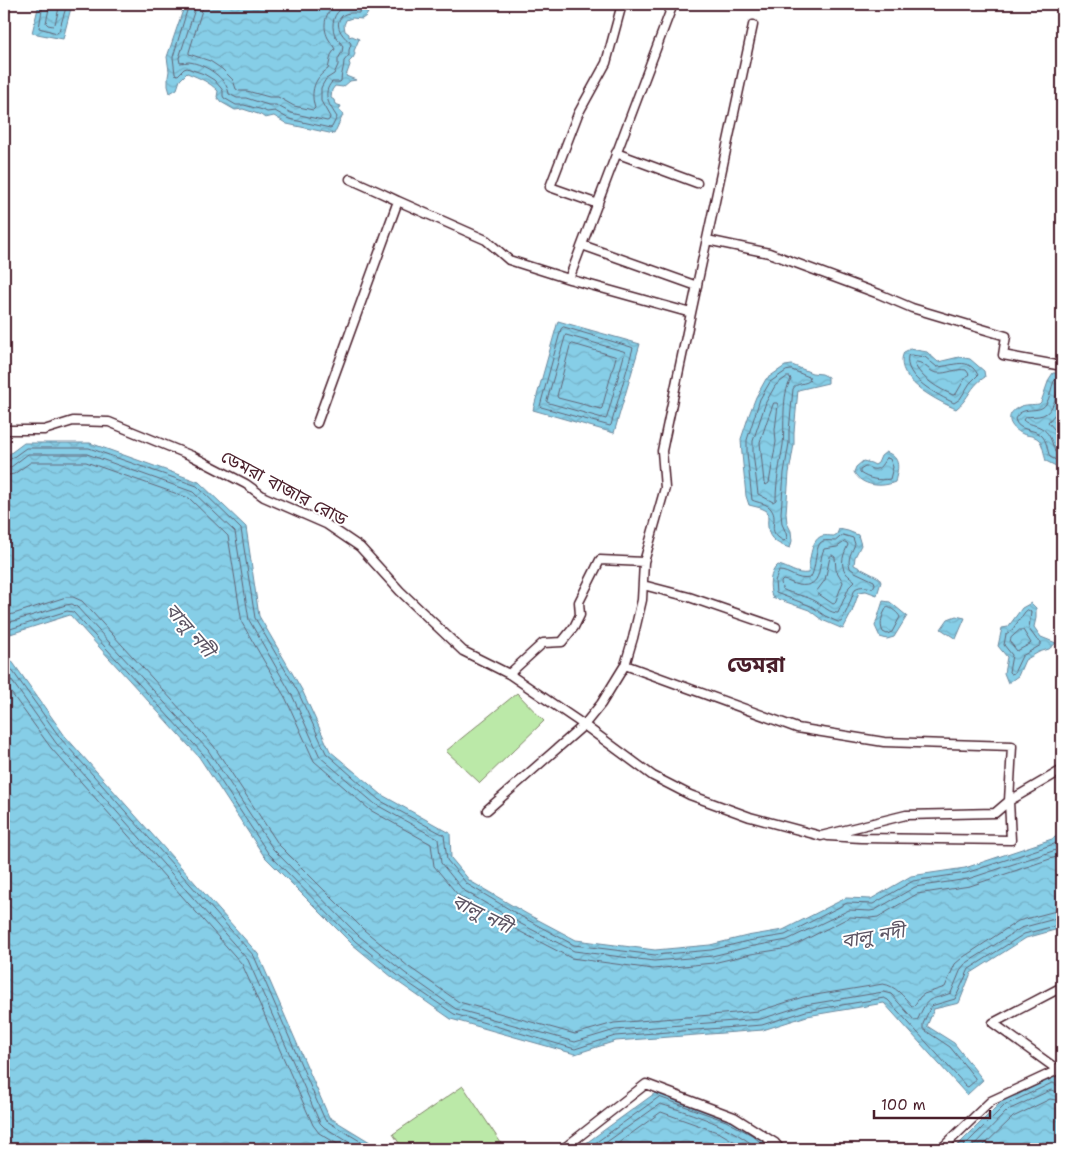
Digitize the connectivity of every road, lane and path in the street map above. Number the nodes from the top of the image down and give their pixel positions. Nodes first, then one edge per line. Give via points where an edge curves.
1 (622, 4) edge
2 (673, 4) edge
3 (753, 25) dead end
4 (616, 153) junction
5 (350, 180) dead end
6 (697, 183) dead end
7 (398, 202) junction
8 (598, 204) junction
9 (707, 240) junction
10 (582, 245) junction
11 (569, 279) junction
12 (697, 286) junction
13 (691, 313) junction
14 (1062, 366) edge
15 (317, 423) dead end
16 (4, 430) edge
17 (644, 562) junction
18 (642, 585) junction
19 (776, 627) dead end
20 (625, 665) junction
21 (509, 674) junction
22 (584, 725) junction
23 (1062, 770) edge
24 (1009, 801) junction
25 (487, 810) dead end
26 (820, 836) junction
27 (1062, 987) edge
28 (1060, 1070) edge
29 (563, 1149) edge
30 (780, 1149) edge
31 (941, 1149) edge

1 - 8 street via 606,63 578,114 550,187
2 - 4 street
3 - 9 street
4 - 6 street
4 - 8 street
5 - 7 street
7 - 11 street via 486,240 509,260
7 - 15 street
8 - 10 street
9 - 12 street
9 - 14 street via 769,253 912,308 1006,336 1003,355
10 - 11 street
10 - 12 street
11 - 13 street
12 - 13 street
13 - 17 street via 662,451 664,488
16 - 21 street, ডেমরা বাজার রোড via 44,430 72,421 109,422 192,456 264,497 326,524 360,547 400,592 464,651
17 - 18 street
17 - 21 street via 600,560 579,602 580,615 574,627 562,642 543,643
18 - 19 street via 689,597
18 - 20 street via 642,600
20 - 22 street
20 - 24 street via 797,728 884,742 1012,746
21 - 22 street, ডেমরা বাজার রোড
22 - 25 street
22 - 26 street, ডেমরা বাজার রোড via 653,776 690,795 750,818
23 - 24 street
24 - 26 street via 995,813 906,815
24 - 26 street, ডেমরা বাজার রোড via 1011,840
27 - 28 street via 993,1024
28 - 31 street via 991,1101
29 - 30 street via 646,1084 734,1117

